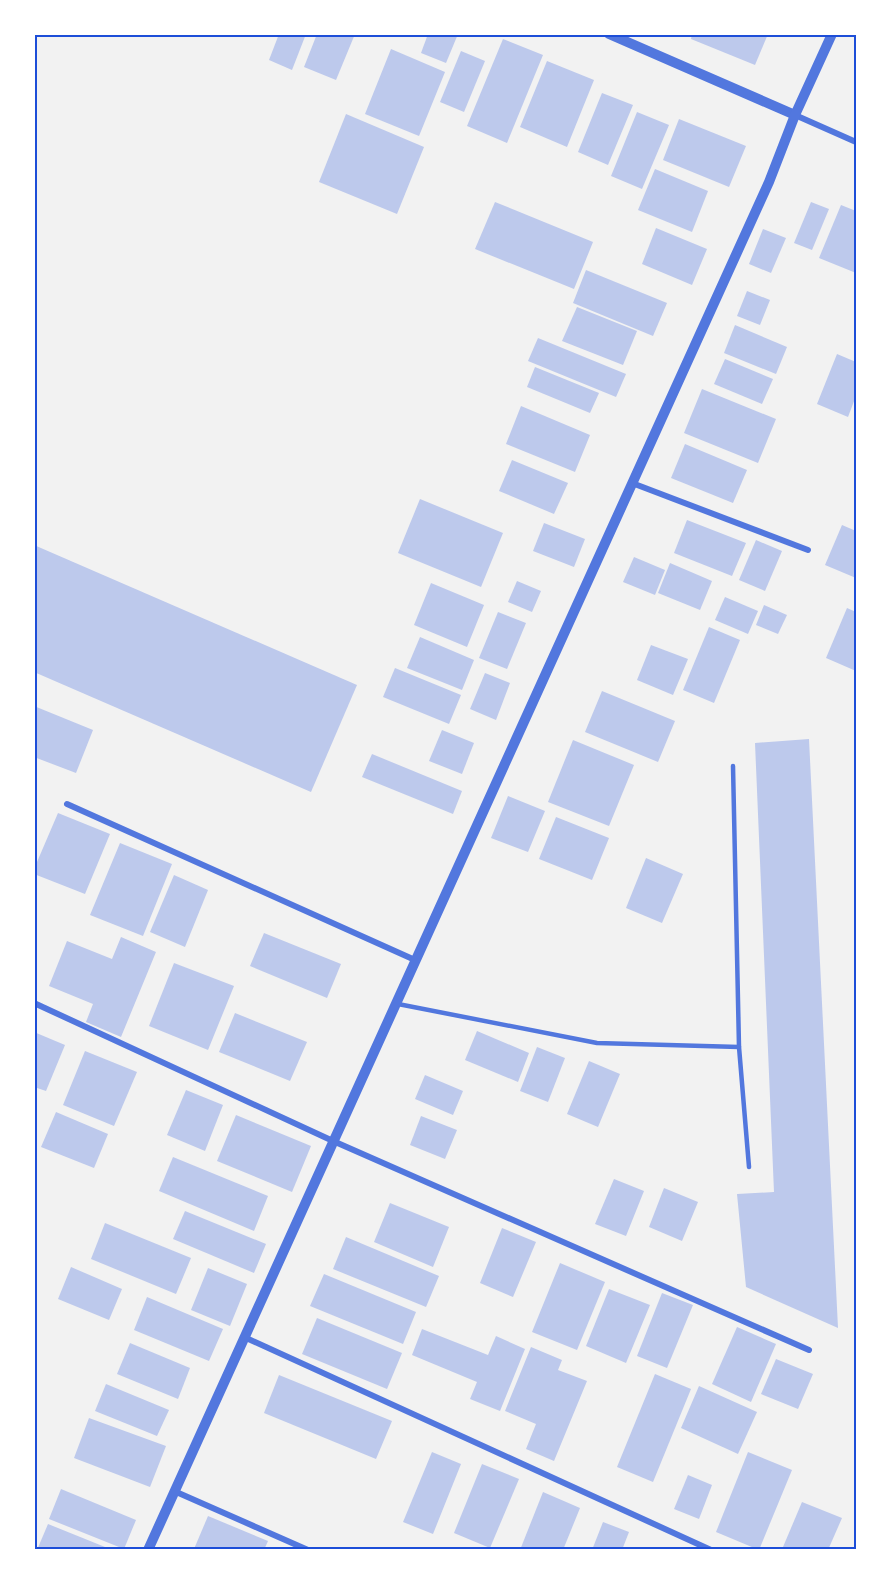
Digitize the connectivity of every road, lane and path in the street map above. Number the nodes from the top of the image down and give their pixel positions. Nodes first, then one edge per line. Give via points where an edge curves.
1 (609, 34) edge
2 (832, 34) edge
3 (795, 115) junction
4 (856, 142) edge
5 (631, 483) junction
6 (808, 550) dead end
7 (733, 766) dead end
8 (67, 804) dead end
9 (415, 960) junction
10 (34, 1003) edge
11 (395, 1003) junction
12 (739, 1047) junction
13 (333, 1141) junction
14 (749, 1167) dead end
15 (244, 1337) junction
16 (809, 1350) dead end
17 (174, 1491) junction
18 (148, 1550) edge
19 (308, 1550) edge
20 (711, 1550) edge

1 - 3 street
2 - 3 street
3 - 4 street
3 - 5 street via 769,182
5 - 6 street
5 - 9 street
7 - 12 lane
8 - 9 street
9 - 11 street
10 - 13 street
11 - 12 lane via 597,1043
11 - 13 street
12 - 14 lane
13 - 15 street
13 - 16 street
15 - 17 street
15 - 20 street
17 - 18 street
17 - 19 street

